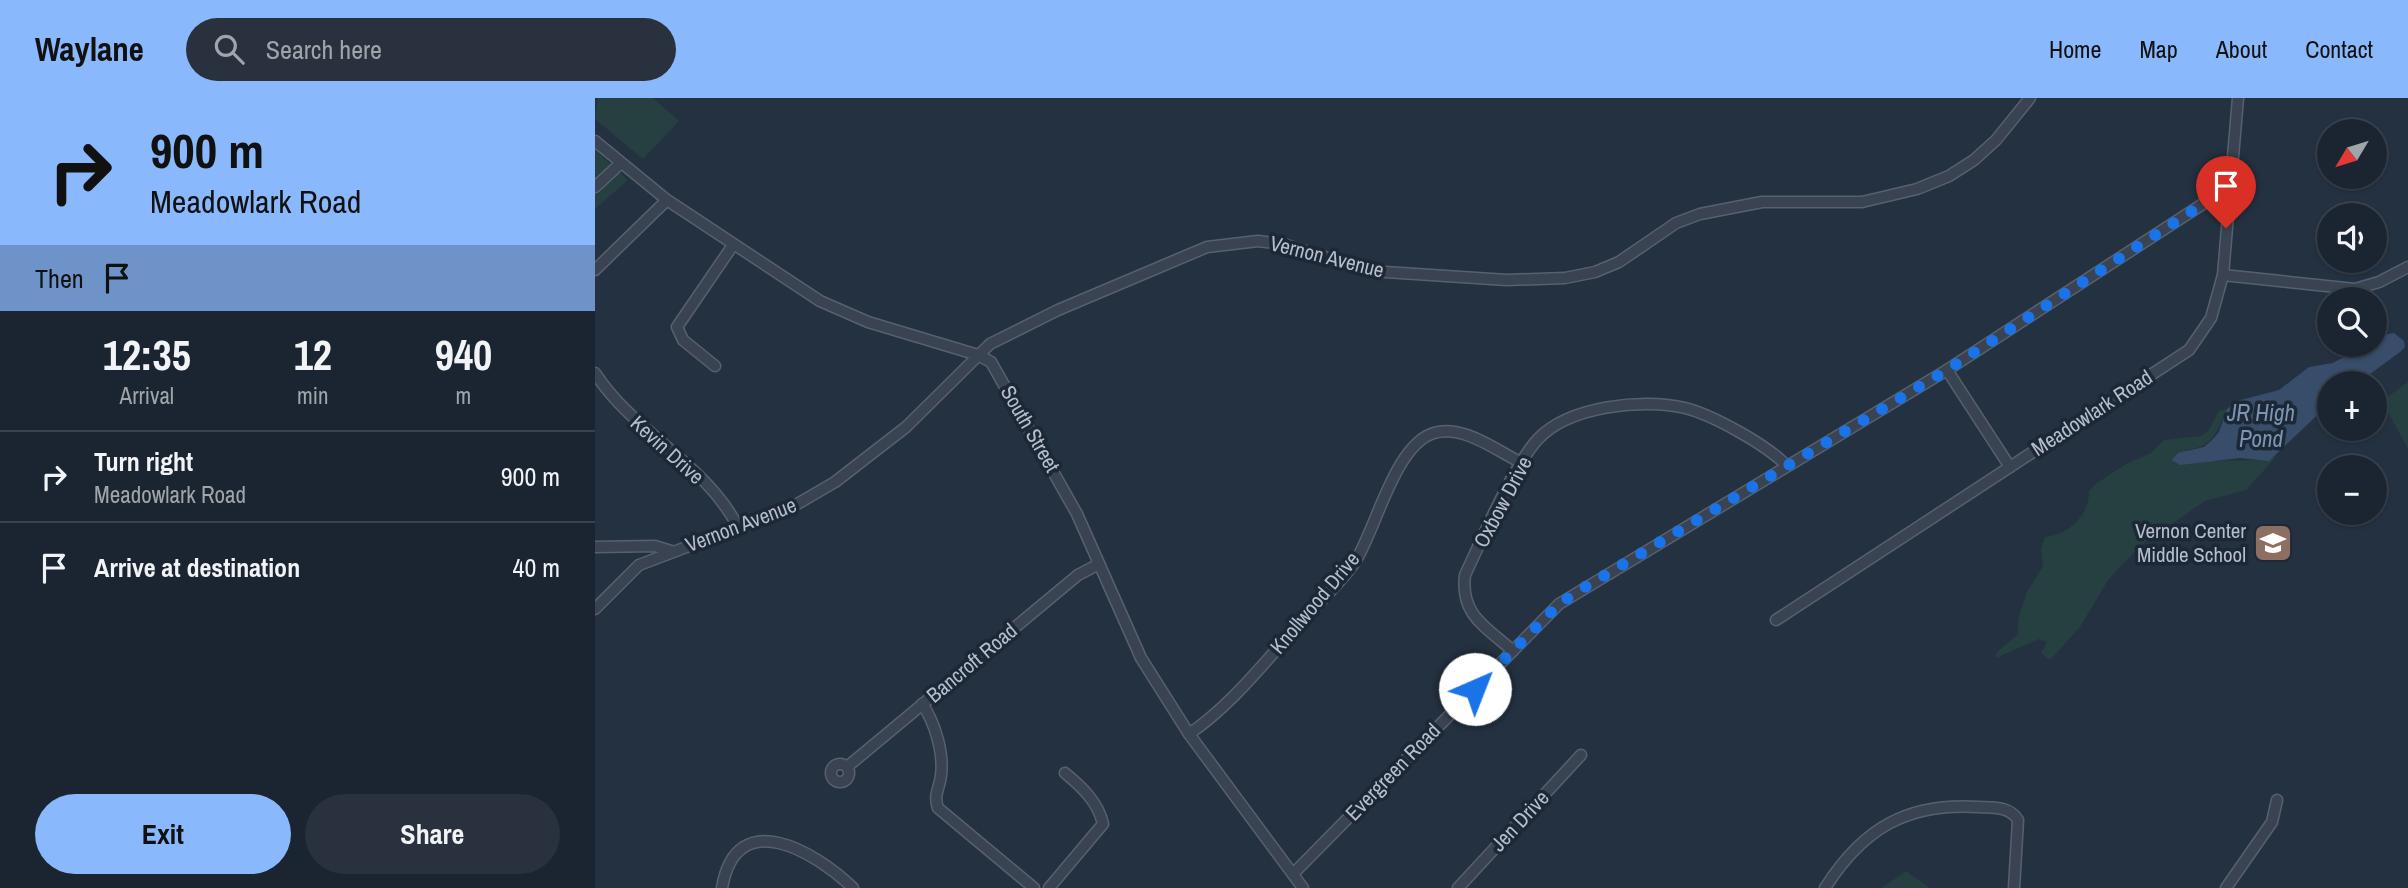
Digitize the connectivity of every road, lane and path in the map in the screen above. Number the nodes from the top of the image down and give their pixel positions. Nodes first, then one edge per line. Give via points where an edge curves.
1 (2030, 98) edge
2 (2238, 98) edge
3 (595, 141) edge
4 (621, 163) junction
5 (595, 187) edge
6 (2229, 187) junction
7 (667, 200) junction
8 (733, 245) junction
9 (2408, 267) edge
10 (595, 270) edge
11 (2223, 275) junction
12 (978, 355) junction
13 (715, 366) dead end
14 (1947, 370) junction
15 (595, 373) edge
16 (1522, 464) junction
17 (1787, 466) junction
18 (2010, 467) junction
19 (738, 527) junction
20 (595, 547) edge
21 (671, 551) junction
22 (1099, 564) junction
23 (595, 609) edge
24 (1776, 620) dead end
25 (1513, 650) junction
26 (922, 704) junction
27 (1189, 734) junction
28 (1581, 755) dead end
29 (847, 766) dead end
30 (1065, 774) dead end
31 (2277, 800) dead end
32 (1293, 874) junction
33 (722, 888) edge
34 (853, 888) edge
35 (1034, 888) edge
36 (1049, 888) edge
37 (1303, 888) edge
38 (1458, 888) edge
39 (1825, 888) edge
40 (2014, 888) edge
41 (2226, 888) edge

1 - 12 street, Vernon Avenue via 1975,160 1928,185 1862,202 1762,202 1700,214 1676,223 1619,262 1595,272 1507,281 1421,276 1370,271 1283,244 1234,242 1207,247 1014,330
2 - 6 street, Meadowlark Road
3 - 4 street, South Street
4 - 5 street
4 - 7 street, South Street
6 - 11 street, Meadowlark Road
6 - 14 street, Evergreen Road
7 - 8 street, South Street
7 - 10 street
8 - 12 street, South Street via 847,314
8 - 13 street via 677,327 683,340
9 - 11 street via 2355,289
11 - 18 street, Meadowlark Road via 2211,318 2189,350
12 - 19 street, Vernon Avenue via 906,428 835,482 792,508
12 - 22 street, South Street via 991,362 1003,382 1077,514
14 - 17 street, Evergreen Road
14 - 18 street
15 - 19 street, Kevin Drive via 617,404 696,473
16 - 17 street, Oxbow Drive via 1538,439 1571,416 1647,406 1703,414
16 - 25 street, Oxbow Drive via 1465,575 1463,593 1468,609
16 - 27 street, Knollwood Drive via 1448,430 1419,441 1400,467 1355,561 1229,700
17 - 25 street, Evergreen Road via 1568,598
18 - 24 street, Meadowlark Road
19 - 21 street, Vernon Avenue
20 - 21 street via 655,546
21 - 23 street, Vernon Avenue via 639,565
22 - 26 street, Bancroft Road via 1077,575
22 - 27 street, South Street via 1141,659
25 - 32 street, Evergreen Road
26 - 29 street, Bancroft Road
26 - 35 street via 940,751 941,775 935,793 938,808
27 - 32 street, South Street
28 - 38 street, Jen Drive
30 - 36 street via 1082,787 1101,813 1103,824
31 - 41 street via 2271,821
32 - 37 street, South Street
33 - 34 street via 737,852 754,842 776,841 819,859
39 - 40 street via 1853,848 1881,828 1913,811 1946,805 2004,809 2014,814 2018,820

